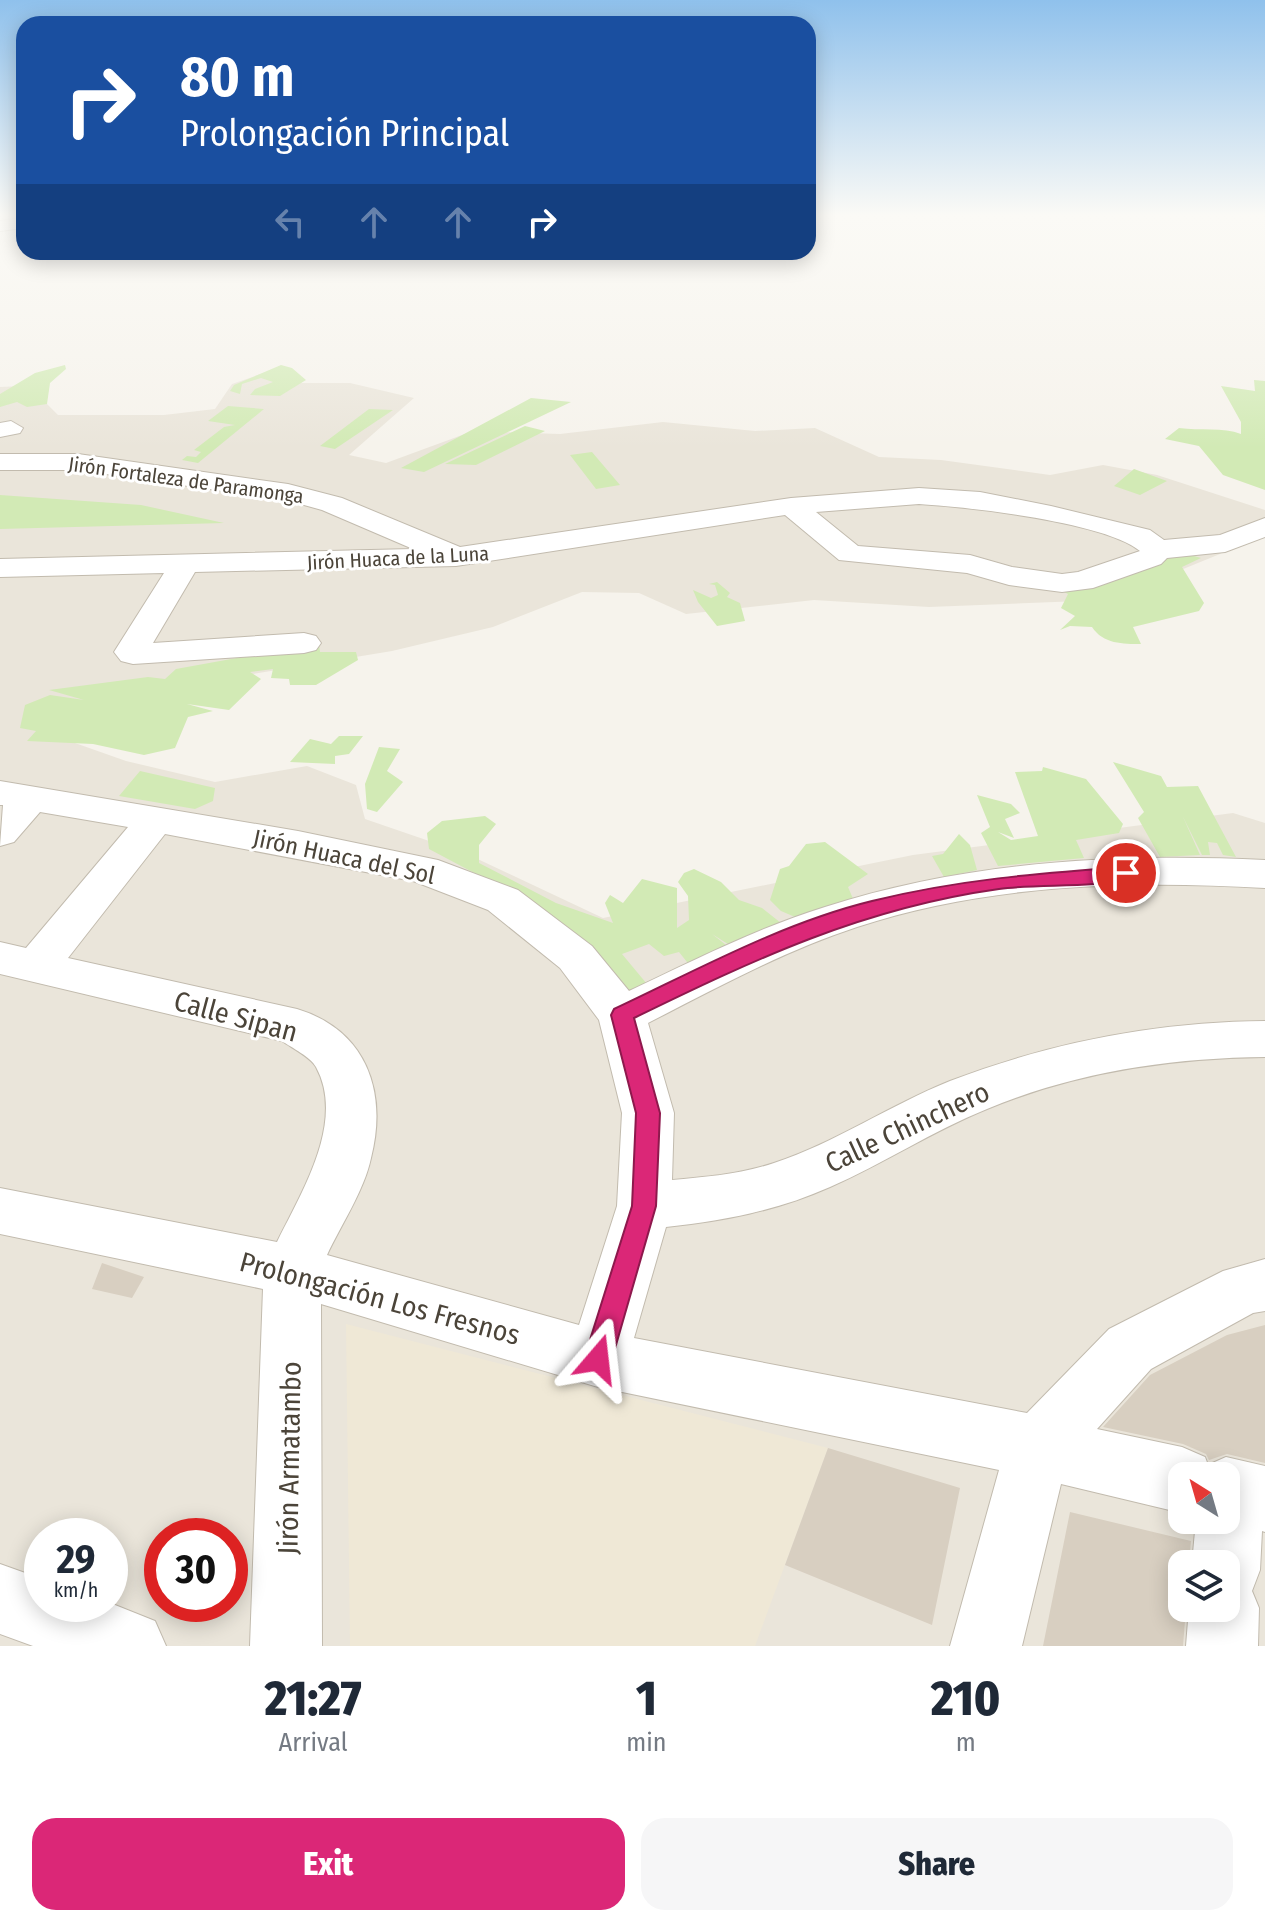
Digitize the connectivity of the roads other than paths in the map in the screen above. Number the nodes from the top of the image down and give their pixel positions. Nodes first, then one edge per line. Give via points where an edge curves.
1 (0, 462) edge
2 (791, 506) junction
3 (1265, 527) edge
4 (405, 533) junction
5 (1158, 550) junction
6 (456, 557) junction
7 (377, 560) junction
8 (184, 565) junction
9 (6, 576) edge
10 (304, 643) dead end
11 (15, 796) edge
12 (155, 820) junction
13 (0, 833) edge
14 (1265, 874) edge
15 (18, 962) edge
16 (622, 1015) junction
17 (1265, 1039) edge
18 (644, 1206) junction
19 (0, 1211) edge
20 (292, 1270) junction
21 (1265, 1285) edge
22 (598, 1359) junction
23 (1038, 1447) junction
24 (1168, 1477) edge
25 (0, 1599) edge
26 (1223, 1622) edge
27 (130, 1646) edge
28 (286, 1646) edge
29 (986, 1646) edge
30 (1222, 1646) edge

1 - 4 street, Jirón Fortaleza de Paramonga via 78,462 288,492
2 - 5 street, Jirón Huaca de la Luna via 887,497 980,500 1140,536
2 - 5 street via 847,553 970,564 1041,581 1082,581 1150,558
2 - 6 street, Jirón Huaca de la Luna
3 - 5 street via 1225,543
4 - 6 street, Jirón Fortaleza de Paramonga
4 - 7 street
6 - 7 street, Jirón Huaca de la Luna
7 - 8 street, Jirón Huaca de la Luna
8 - 9 street, Jirón Huaca de la Luna
8 - 10 street via 133,654
11 - 12 street, Jirón Huaca del Sol
11 - 13 street
12 - 15 street
12 - 16 street, Jirón Huaca del Sol via 423,870 503,900 576,957
14 - 16 street via 1189,869 999,882 874,907 761,948
15 - 20 street, Calle Sipan via 297,1027 337,1055 351,1098 345,1159
16 - 18 street, Jirón Huaca del Sol via 648,1113
17 - 18 street, Calle Chinchero via 1207,1038 1075,1061 985,1088 846,1158 768,1188
18 - 22 street, Jirón Huaca del Sol
19 - 20 street, Prolongación Los Fresnos
20 - 22 street, Prolongación Los Fresnos
20 - 28 street, Jirón Armatambo
21 - 23 street via 1243,1289 1130,1349
22 - 23 street, Prolongación Los Fresnos
23 - 24 street, Prolongación Los Fresnos
23 - 29 street
25 - 27 street
26 - 30 street

